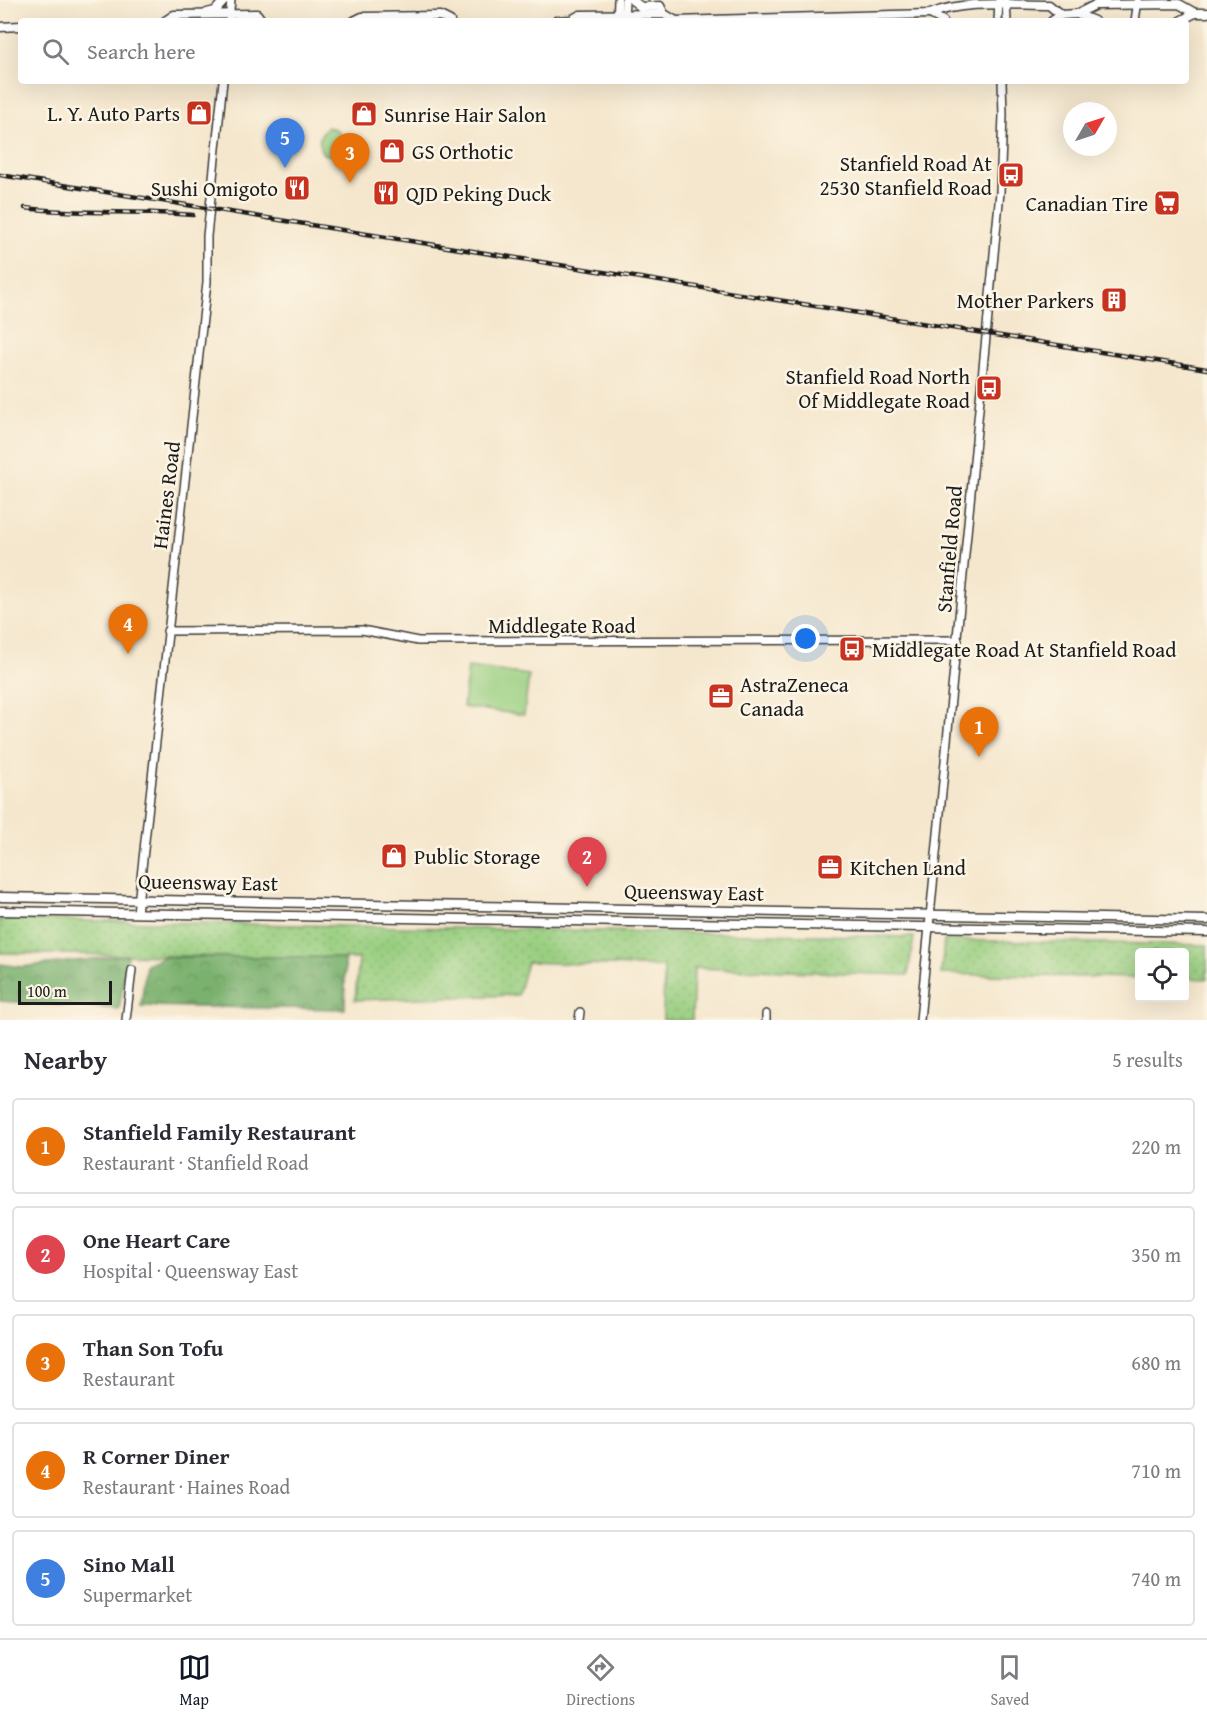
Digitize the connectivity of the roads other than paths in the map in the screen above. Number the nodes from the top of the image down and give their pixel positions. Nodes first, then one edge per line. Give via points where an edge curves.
1 (225, 0) edge
2 (231, 0) edge
3 (618, 0) edge
4 (625, 0) edge
5 (632, 0) edge
6 (1002, 2) edge
7 (1138, 2) edge
8 (1195, 13) junction
9 (1207, 13) edge
10 (664, 14) junction
11 (930, 14) junction
12 (1077, 14) junction
13 (194, 15) junction
14 (1060, 15) junction
15 (170, 18) edge
16 (230, 18) edge
17 (260, 18) edge
18 (360, 18) edge
19 (444, 18) edge
20 (575, 18) edge
21 (620, 18) edge
22 (670, 18) edge
23 (784, 18) edge
24 (937, 18) edge
25 (999, 18) edge
26 (1006, 18) edge
27 (1056, 18) edge
28 (1087, 18) edge
29 (1136, 18) edge
30 (1186, 18) edge
31 (18, 26) edge
32 (0, 27) edge
33 (223, 84) edge
34 (1002, 84) edge
35 (167, 631) junction
36 (958, 640) junction
37 (0, 897) edge
38 (139, 899) junction
39 (0, 911) edge
40 (137, 913) junction
41 (931, 916) junction
42 (1207, 920) edge
43 (930, 927) junction
44 (1207, 932) edge
45 (132, 970) dead end
46 (580, 1012) dead end
47 (126, 1020) edge
48 (579, 1020) edge
49 (920, 1020) edge

1 - 13 main road via 215,10
2 - 16 street
3 - 21 street
4 - 21 street
5 - 10 main road via 641,7 660,6
6 - 11 main road via 947,6
6 - 14 main road via 1049,5
6 - 25 street
6 - 26 street
7 - 8 main road via 1179,4
7 - 12 main road via 1095,4
7 - 29 street
8 - 9 main road
8 - 30 main road
10 - 21 main road
10 - 22 main road
11 - 23 main road
11 - 24 main road
12 - 14 main road
12 - 28 main road
13 - 15 main road
13 - 16 main road
14 - 27 main road
16 - 17 main road
18 - 19 main road
20 - 21 main road
31 - 32 main road
33 - 35 street, Haines Road via 207,236 207,282
34 - 36 street, Stanfield Road via 1000,192
35 - 36 street, Middlegate Road via 362,630 430,641
35 - 38 street, Haines Road
36 - 41 street, Stanfield Road
37 - 38 main road, Queensway East
38 - 40 street, Haines Road
38 - 41 main road, Queensway East
39 - 40 main road, Queensway East
40 - 43 main road, Queensway East
41 - 42 main road, Queensway East
41 - 43 street, Stanfield Road
43 - 44 main road, Queensway East
43 - 49 street, Stanfield Road
45 - 47 street
46 - 48 street

